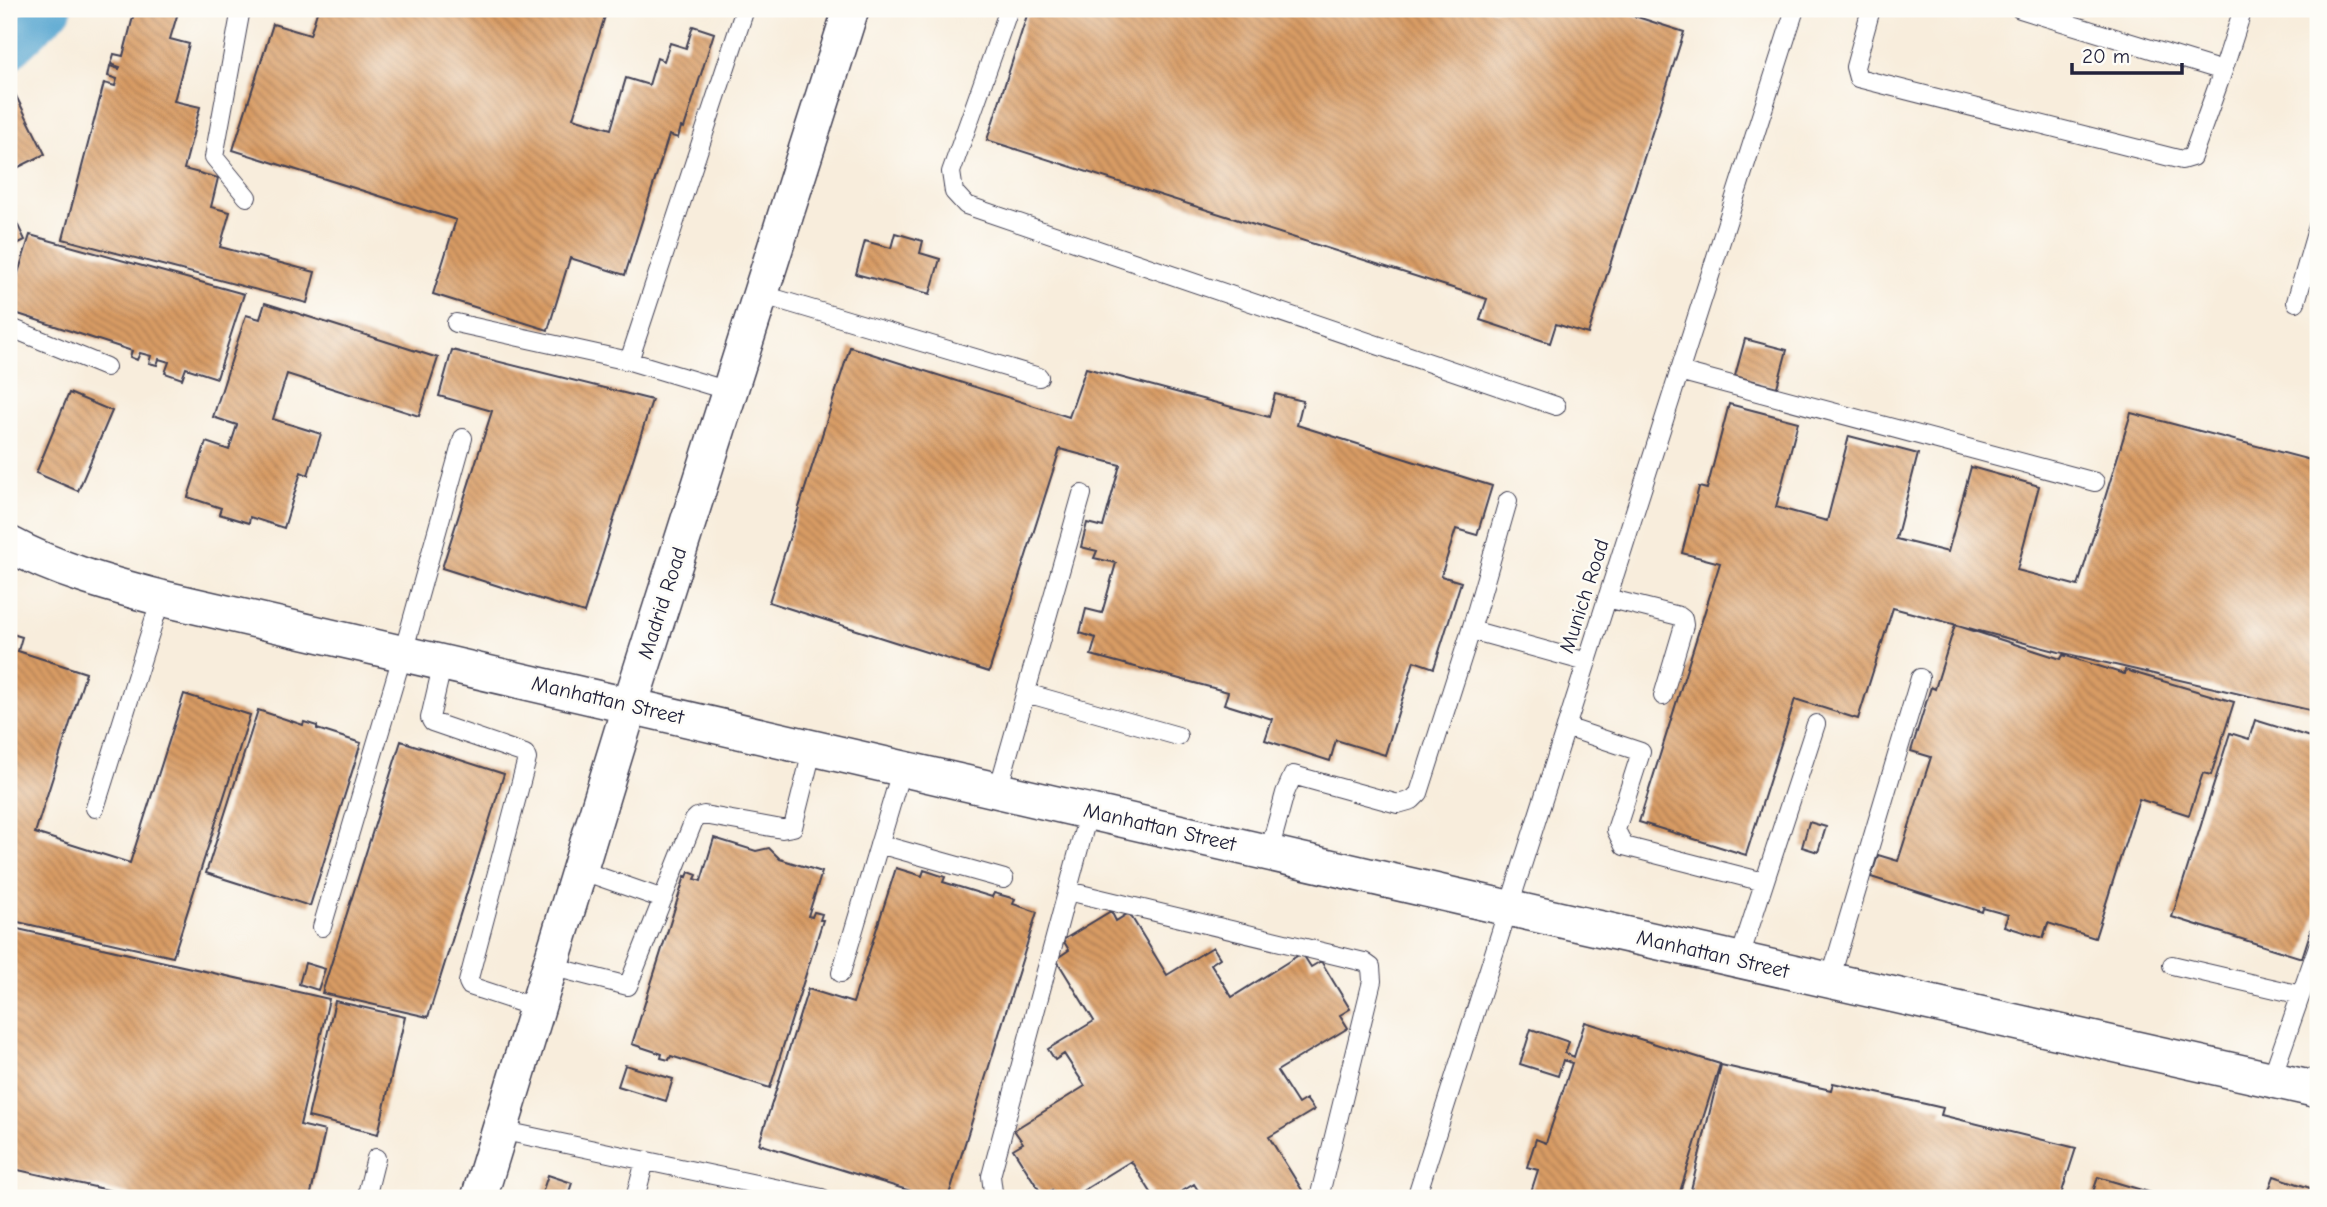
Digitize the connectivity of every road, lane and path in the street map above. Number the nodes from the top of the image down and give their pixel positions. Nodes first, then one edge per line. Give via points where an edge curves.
1 (241, 9) edge
2 (744, 9) edge
3 (850, 9) edge
4 (1009, 9) edge
5 (1795, 9) edge
6 (1871, 9) edge
7 (2020, 9) edge
8 (2243, 9) edge
9 (2223, 71) junction
10 (247, 197) dead end
11 (2318, 226) edge
12 (760, 294) junction
13 (2296, 302) dead end
14 (456, 323) dead end
15 (9, 327) edge
16 (629, 361) junction
17 (106, 367) dead end
18 (1679, 371) junction
19 (1039, 377) dead end
20 (729, 391) junction
21 (1556, 406) dead end
22 (463, 438) dead end
23 (2095, 482) dead end
24 (1082, 494) dead end
25 (1508, 501) dead end
26 (9, 544) edge
27 (161, 598) junction
28 (1607, 598) junction
29 (1471, 630) junction
30 (403, 653) junction
31 (443, 662) junction
32 (1587, 662) junction
33 (1920, 678) dead end
34 (1026, 693) junction
35 (1663, 696) dead end
36 (630, 705) junction
37 (1816, 724) dead end
38 (1566, 727) junction
39 (1178, 736) dead end
40 (813, 747) junction
41 (902, 768) junction
42 (998, 790) junction
43 (95, 808) dead end
44 (1089, 811) junction
45 (880, 844) junction
46 (1269, 852) junction
47 (580, 870) junction
48 (1004, 879) dead end
49 (1764, 882) junction
50 (1068, 891) junction
51 (663, 899) junction
52 (1508, 908) junction
53 (322, 927) dead end
54 (2318, 946) edge
55 (1739, 960) junction
56 (2172, 965) dead end
57 (550, 966) junction
58 (841, 973) dead end
59 (1830, 980) junction
60 (2301, 995) junction
61 (537, 1008) junction
62 (2272, 1080) junction
63 (2318, 1090) edge
64 (500, 1130) junction
65 (376, 1158) dead end
66 (645, 1161) junction
67 (366, 1198) edge
68 (480, 1198) edge
69 (635, 1198) edge
70 (822, 1198) edge
71 (997, 1198) edge
72 (1319, 1198) edge
73 (1416, 1198) edge

1 - 10 lane via 214,157
2 - 16 lane
3 - 12 street, Madrid Road
4 - 21 lane via 951,172 954,192 965,205
5 - 18 lane, Munich Road
6 - 9 lane via 1855,67 1858,78 2182,160 2192,157
7 - 9 lane
8 - 9 lane
11 - 13 lane
12 - 19 lane
12 - 20 street, Madrid Road
14 - 16 lane
15 - 17 lane
16 - 20 lane
18 - 23 lane
18 - 28 lane, Munich Road
20 - 36 street, Madrid Road
22 - 30 lane
24 - 34 lane
25 - 29 lane
26 - 27 street, Manhattan Street via 95,581
27 - 30 street, Manhattan Street
27 - 43 lane
28 - 32 lane, Munich Road
28 - 35 lane via 1682,619
29 - 32 lane
29 - 46 lane via 1419,793 1398,804 1293,775
30 - 31 street, Manhattan Street
30 - 53 lane
31 - 36 street, Manhattan Street
31 - 61 lane via 432,722 525,754 527,759 468,982
32 - 38 lane, Munich Road
33 - 59 lane
34 - 39 lane
34 - 42 lane
36 - 40 street, Manhattan Street
36 - 47 street, Madrid Road
37 - 49 lane
38 - 49 lane via 1641,752 1616,830 1624,846
38 - 52 lane, Munich Road
40 - 41 street, Manhattan Street
40 - 51 lane via 793,827 697,817
41 - 42 street, Manhattan Street
41 - 45 lane
42 - 44 street, Manhattan Street
44 - 46 street, Manhattan Street
44 - 50 lane
45 - 48 lane
45 - 58 lane
46 - 52 street, Manhattan Street
47 - 51 lane
47 - 57 street, Madrid Road
49 - 55 lane
50 - 71 lane via 991,1176
50 - 72 lane via 1371,967 1372,981
51 - 57 lane via 628,986
52 - 55 street, Manhattan Street
52 - 73 lane, Munich Road
54 - 60 lane
55 - 59 street, Manhattan Street
56 - 60 lane
57 - 61 street, Madrid Road
59 - 62 street, Manhattan Street
60 - 62 lane
61 - 64 street, Madrid Road
62 - 63 street, Manhattan Street
64 - 66 lane
64 - 68 street, Madrid Road
65 - 67 lane
66 - 69 lane
66 - 70 lane

